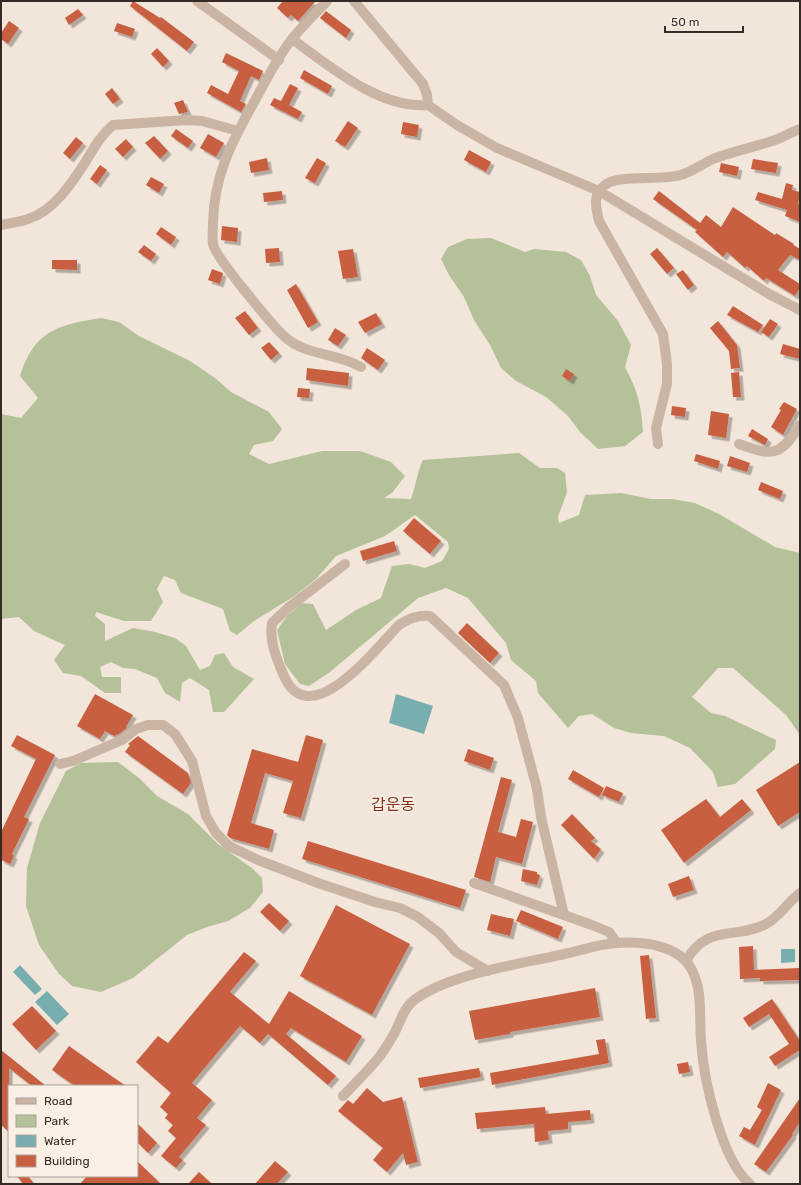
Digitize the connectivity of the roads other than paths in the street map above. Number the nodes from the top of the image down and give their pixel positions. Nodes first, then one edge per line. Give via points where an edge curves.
1 (197, 1) edge
2 (327, 1) edge
3 (354, 1) edge
4 (292, 39) junction
5 (278, 60) junction
6 (428, 104) junction
7 (800, 129) edge
8 (238, 131) junction
9 (599, 191) junction
10 (1, 225) edge
11 (800, 310) edge
12 (361, 367) dead end
13 (800, 426) edge
14 (658, 444) dead end
15 (739, 444) dead end
16 (345, 564) dead end
17 (60, 764) dead end
18 (474, 883) dead end
19 (800, 893) edge
20 (564, 915) junction
21 (617, 943) junction
22 (686, 961) junction
23 (488, 971) junction
24 (343, 1096) dead end
25 (750, 1184) edge

1 - 5 street
2 - 4 street
3 - 6 street via 423,84
4 - 5 street
4 - 6 street via 364,88 416,106
5 - 8 street
6 - 9 street via 456,125 497,148
7 - 9 street via 778,139 715,159 681,175 662,179 613,180
8 - 10 street via 202,121 186,120 113,125 98,141 76,177 43,212 28,219
8 - 12 street via 222,166 216,187 213,246 256,306 286,338 303,348
9 - 11 street via 769,294
9 - 14 street via 595,203 599,221 663,334 667,384 656,428
13 - 15 street via 789,443 778,451 764,453
16 - 20 street via 272,623 271,639 287,683 292,691 305,696 322,695 341,683 399,625 420,616 430,616 504,685 518,718 537,789
17 - 23 street via 122,740 136,729 148,725 162,725 175,734 192,761 206,816 216,833 229,846 318,883 400,908 418,917 439,933 456,952
18 - 20 street
19 - 22 street via 768,923 757,928 706,939 696,945
20 - 21 street via 609,932
21 - 22 street via 645,944 670,950
21 - 23 street
22 - 25 street via 698,991 705,1073 718,1127 734,1166
23 - 24 street via 436,986 412,1001 379,1057

